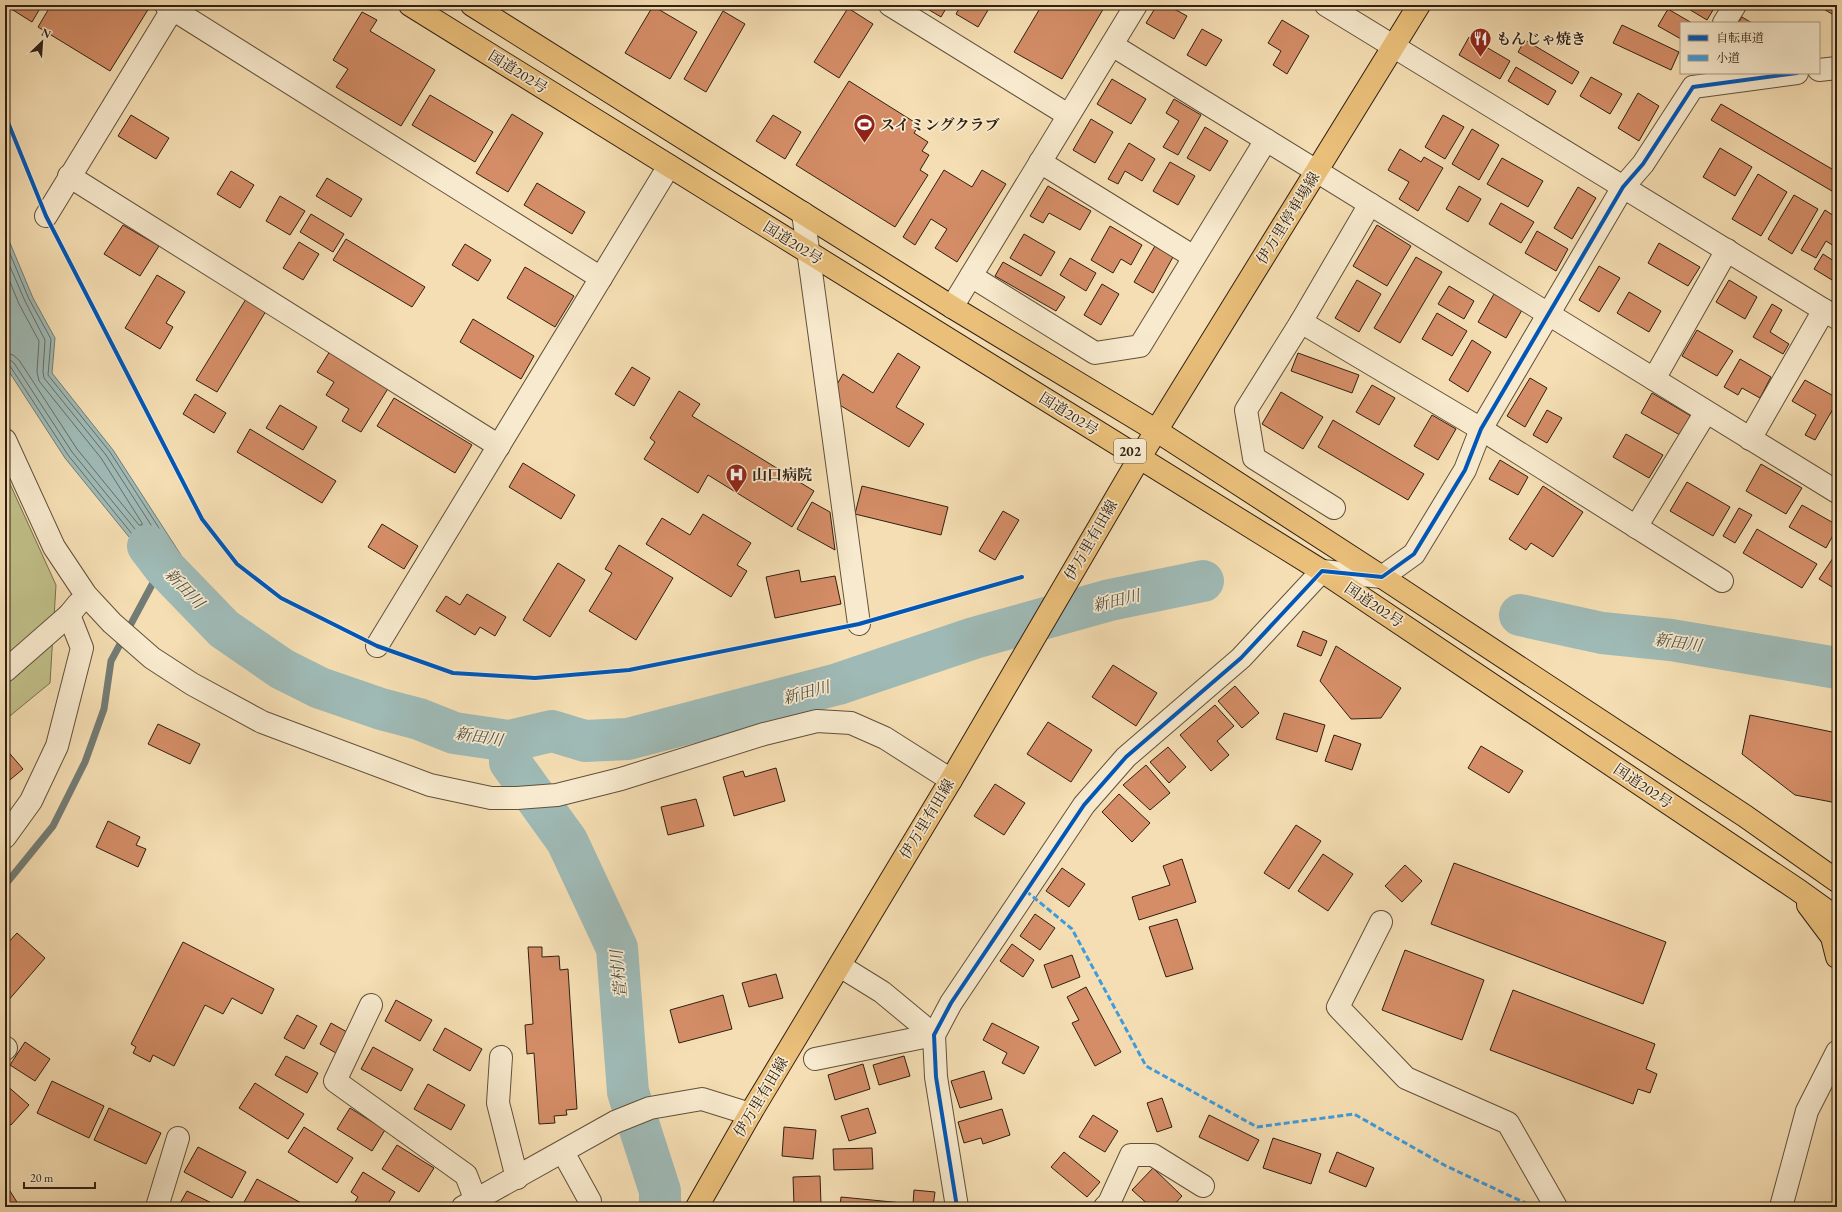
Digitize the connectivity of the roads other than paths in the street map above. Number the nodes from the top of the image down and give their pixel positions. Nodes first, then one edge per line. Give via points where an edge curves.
1 (410, 5) edge
2 (472, 5) edge
3 (890, 5) edge
4 (1136, 5) edge
5 (1326, 5) edge
6 (1419, 5) edge
7 (1735, 5) edge
8 (171, 6) edge
9 (1725, 22) edge
10 (1112, 45) junction
11 (1394, 47) junction
12 (1837, 68) edge
13 (1820, 70) edge
14 (1782, 74) edge
15 (1695, 80) edge
16 (1068, 115) junction
17 (1266, 140) junction
18 (1040, 162) junction
19 (668, 166) junction
20 (1317, 171) junction
21 (69, 176) junction
22 (1623, 187) junction
23 (1370, 204) junction
24 (803, 213) junction
25 (46, 216) dead end
26 (1727, 250) junction
27 (808, 252) junction
28 (1194, 258) junction
29 (971, 276) junction
30 (601, 278) junction
31 (952, 307) junction
32 (1548, 314) junction
33 (1830, 314) edge
34 (1301, 322) junction
35 (1654, 379) junction
36 (1706, 412) junction
37 (1481, 429) junction
38 (1157, 431) junction
39 (1750, 439) junction
40 (5, 440) edge
41 (498, 446) junction
42 (1140, 457) junction
43 (1837, 492) edge
44 (1334, 508) dead end
45 (1636, 527) junction
46 (1322, 571) junction
47 (1382, 577) junction
48 (1722, 581) dead end
49 (86, 595) junction
50 (69, 615) junction
51 (859, 624) dead end
52 (377, 646) dead end
53 (5, 671) edge
54 (951, 780) junction
55 (5, 837) edge
56 (1834, 877) edge
57 (1798, 890) junction
58 (1837, 918) edge
59 (1381, 922) dead end
60 (1837, 958) edge
61 (840, 966) junction
62 (371, 1006) dead end
63 (934, 1035) junction
64 (1837, 1052) edge
65 (501, 1056) dead end
66 (815, 1060) dead end
67 (750, 1114) junction
68 (178, 1138) dead end
69 (562, 1152) junction
70 (517, 1178) junction
71 (1203, 1186) dead end
72 (470, 1204) edge
73 (157, 1207) edge
74 (589, 1207) edge
75 (697, 1207) edge
76 (957, 1207) edge
77 (1106, 1207) edge
78 (1556, 1207) edge
79 (1781, 1207) edge

1 - 19 main road, 国道202号 / 202
2 - 24 main road, 国道202号 / 202
3 - 16 street
4 - 10 street
5 - 11 street
6 - 11 main road, 伊万里停車場線
7 - 9 street
8 - 21 street
8 - 30 street
10 - 16 street
10 - 17 street
11 - 20 main road, 伊万里停車場線
11 - 22 street
12 - 13 street
14 - 15 street
15 - 22 street via 1643,164
16 - 18 street
17 - 20 street
17 - 28 street
18 - 28 street
18 - 29 street
19 - 27 main road, 国道202号 / 202
19 - 30 street
20 - 23 street
20 - 38 main road, 伊万里停車場線
21 - 25 street
21 - 41 street
22 - 26 street
22 - 32 street
23 - 32 street
23 - 34 street
24 - 27 street
24 - 31 main road, 国道202号 / 202
26 - 33 street
26 - 35 street
27 - 42 main road, 国道202号 / 202
27 - 51 street
28 - 29 street via 1140,346 1095,354
29 - 31 street
30 - 41 street
31 - 38 main road, 国道202号 / 202
32 - 35 street
32 - 37 street
33 - 39 street
34 - 37 street
34 - 44 street via 1246,410 1254,458
35 - 36 street
36 - 39 street
36 - 45 street
37 - 45 street
37 - 47 street via 1465,470 1414,554
38 - 42 main road, 伊万里有田線
38 - 47 main road, 国道202号 / 202
39 - 43 street
40 - 49 street via 54,547
41 - 52 street
42 - 46 main road, 国道202号 / 202
42 - 54 main road, 伊万里有田線
45 - 48 street
46 - 47 street
46 - 57 main road, 国道202号 / 202
46 - 63 street via 1241,658 1126,757 1084,805 951,1002
47 - 56 main road, 国道202号 / 202
49 - 50 street
49 - 54 street via 112,623 152,658 192,684 262,722 430,785 491,798 557,795 621,779 764,734 816,721 851,723 885,738
50 - 53 street
50 - 55 street via 82,648 57,746 31,801
54 - 61 main road, 伊万里有田線
57 - 58 main road, 国道202号 / 202
57 - 60 main road via 1832,937
59 - 78 street via 1338,1007 1406,1078 1508,1123
61 - 63 street via 882,992
61 - 67 main road, 伊万里有田線
62 - 72 street via 335,1081 466,1175
63 - 66 street
63 - 76 street via 936,1077
64 - 79 street via 1807,1111
65 - 70 street via 498,1103
67 - 69 street via 702,1099 650,1108 614,1122
67 - 75 main road, 伊万里有田線
68 - 73 street
69 - 70 street
69 - 74 street via 590,1201
70 - 72 street
71 - 77 street via 1153,1155 1131,1155

